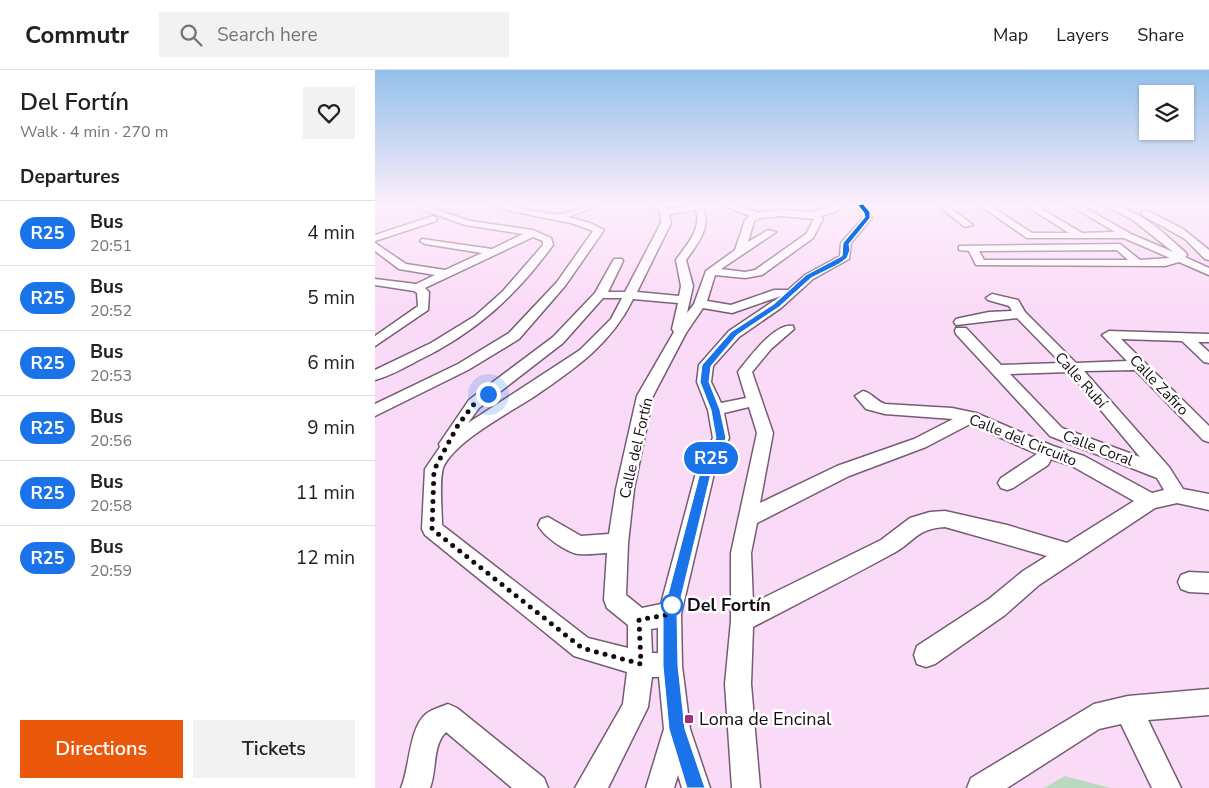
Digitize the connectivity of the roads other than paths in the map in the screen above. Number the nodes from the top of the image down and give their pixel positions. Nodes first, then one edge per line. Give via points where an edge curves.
1 (519, 239) edge
2 (544, 239) edge
3 (593, 239) edge
4 (658, 239) edge
5 (698, 239) edge
6 (744, 239) edge
7 (760, 239) edge
8 (807, 239) edge
9 (849, 239) edge
10 (1135, 239) edge
11 (1164, 239) edge
12 (1190, 239) edge
13 (425, 240) dead end
14 (375, 246) edge
15 (972, 248) junction
16 (740, 251) junction
17 (495, 252) junction
18 (1207, 252) edge
19 (386, 253) junction
20 (375, 257) edge
21 (1179, 259) junction
22 (967, 261) dead end
23 (618, 262) dead end
24 (399, 263) joint
25 (1137, 263) junction
26 (1192, 264) junction
27 (711, 271) junction
28 (1209, 272) edge
29 (447, 274) junction
30 (375, 282) edge
31 (419, 289) junction
32 (788, 293) junction
33 (600, 294) junction
34 (631, 295) junction
35 (992, 298) dead end
36 (693, 302) junction
37 (1020, 314) junction
38 (788, 329) dead end
39 (1187, 338) junction
40 (1209, 338) edge
41 (375, 342) edge
42 (1209, 358) edge
43 (1139, 365) junction
44 (1072, 367) junction
45 (997, 370) junction
46 (375, 375) edge
47 (863, 396) dead end
48 (754, 401) junction
49 (716, 410) junction
50 (375, 412) edge
51 (969, 417) junction
52 (1209, 436) edge
53 (1047, 451) junction
54 (443, 456) junction
55 (1163, 472) junction
56 (1007, 483) dead end
57 (1177, 495) junction
58 (1150, 501) junction
59 (1209, 502) edge
60 (747, 519) junction
61 (548, 525) dead end
62 (618, 543) junction
63 (1067, 553) junction
64 (670, 614) junction
65 (639, 620) junction
66 (742, 621) junction
67 (926, 655) dead end
68 (641, 664) junction
69 (671, 666) junction
70 (1209, 702) edge
71 (1128, 708) junction
72 (677, 729) junction
73 (415, 788) edge
74 (534, 788) edge
75 (589, 788) edge
76 (660, 788) edge
77 (696, 788) edge
78 (745, 788) edge
79 (981, 788) edge
80 (1167, 788) edge

1 - 17 street
2 - 46 street via 548,240 548,245 481,316 409,360
3 - 50 street via 561,284 514,336 463,367
4 - 34 street
5 - 36 street via 681,260
6 - 16 street
7 - 16 street
8 - 27 street via 759,273 745,275
9 - 32 street via 845,257
10 - 21 street
11 - 26 street
12 - 18 street
13 - 17 street
14 - 19 street
15 - 22 street via 961,248
15 - 25 street via 1120,247
15 - 25 street via 980,263
16 - 27 street
17 - 29 street
19 - 20 street
19 - 24 street
21 - 25 street via 1165,263
21 - 26 street
23 - 33 street
24 - 29 street via 403,267
26 - 28 street
27 - 36 street, Calle del Fortín
29 - 31 street
30 - 31 street
31 - 41 street via 423,292 424,307
32 - 36 street via 778,292 732,309
32 - 49 street via 777,305 734,334 707,365 704,382
33 - 34 street
33 - 54 street via 558,340 474,404 458,425
34 - 36 street
34 - 54 street via 616,321 585,353 463,435
35 - 37 street, Calle Rubí via 1014,303
36 - 62 street, Calle del Fortín via 645,396 625,489
37 - 44 street, Calle Rubí
37 - 45 street, Calle Coral via 989,316 961,326
38 - 48 street via 766,346 745,372
39 - 40 street
39 - 42 street
39 - 43 street, Calle Zafiro via 1109,334
43 - 44 street
43 - 52 street, Calle Zafiro
44 - 45 street
44 - 55 street, Calle Rubí
45 - 55 street, Calle Coral via 1056,432
47 - 51 street, Calle del Circuito via 871,405 885,410 952,413
48 - 49 street
48 - 60 street via 765,433
49 - 64 street via 721,438 707,465
51 - 53 street, Calle del Circuito
51 - 60 street via 920,443 843,471
53 - 56 street via 1042,460
53 - 58 street, Calle del Circuito via 1078,461
54 - 68 street via 434,470 432,529 582,648
55 - 57 street, Calle Rubí
57 - 58 street
57 - 59 street
58 - 63 street
60 - 66 street via 741,553
61 - 62 street via 578,545
62 - 65 street, Calle del Fortín via 615,600
63 - 66 street via 1007,534 945,520 930,520 917,524 888,546
63 - 67 street via 997,607
64 - 65 street
64 - 69 street
65 - 68 street
66 - 78 street via 738,684
68 - 69 street
68 - 75 street via 635,707 598,778
69 - 72 street
70 - 71 street
71 - 79 street via 1094,717
71 - 80 street
72 - 76 street
72 - 77 street
73 - 74 street via 429,728 448,717

